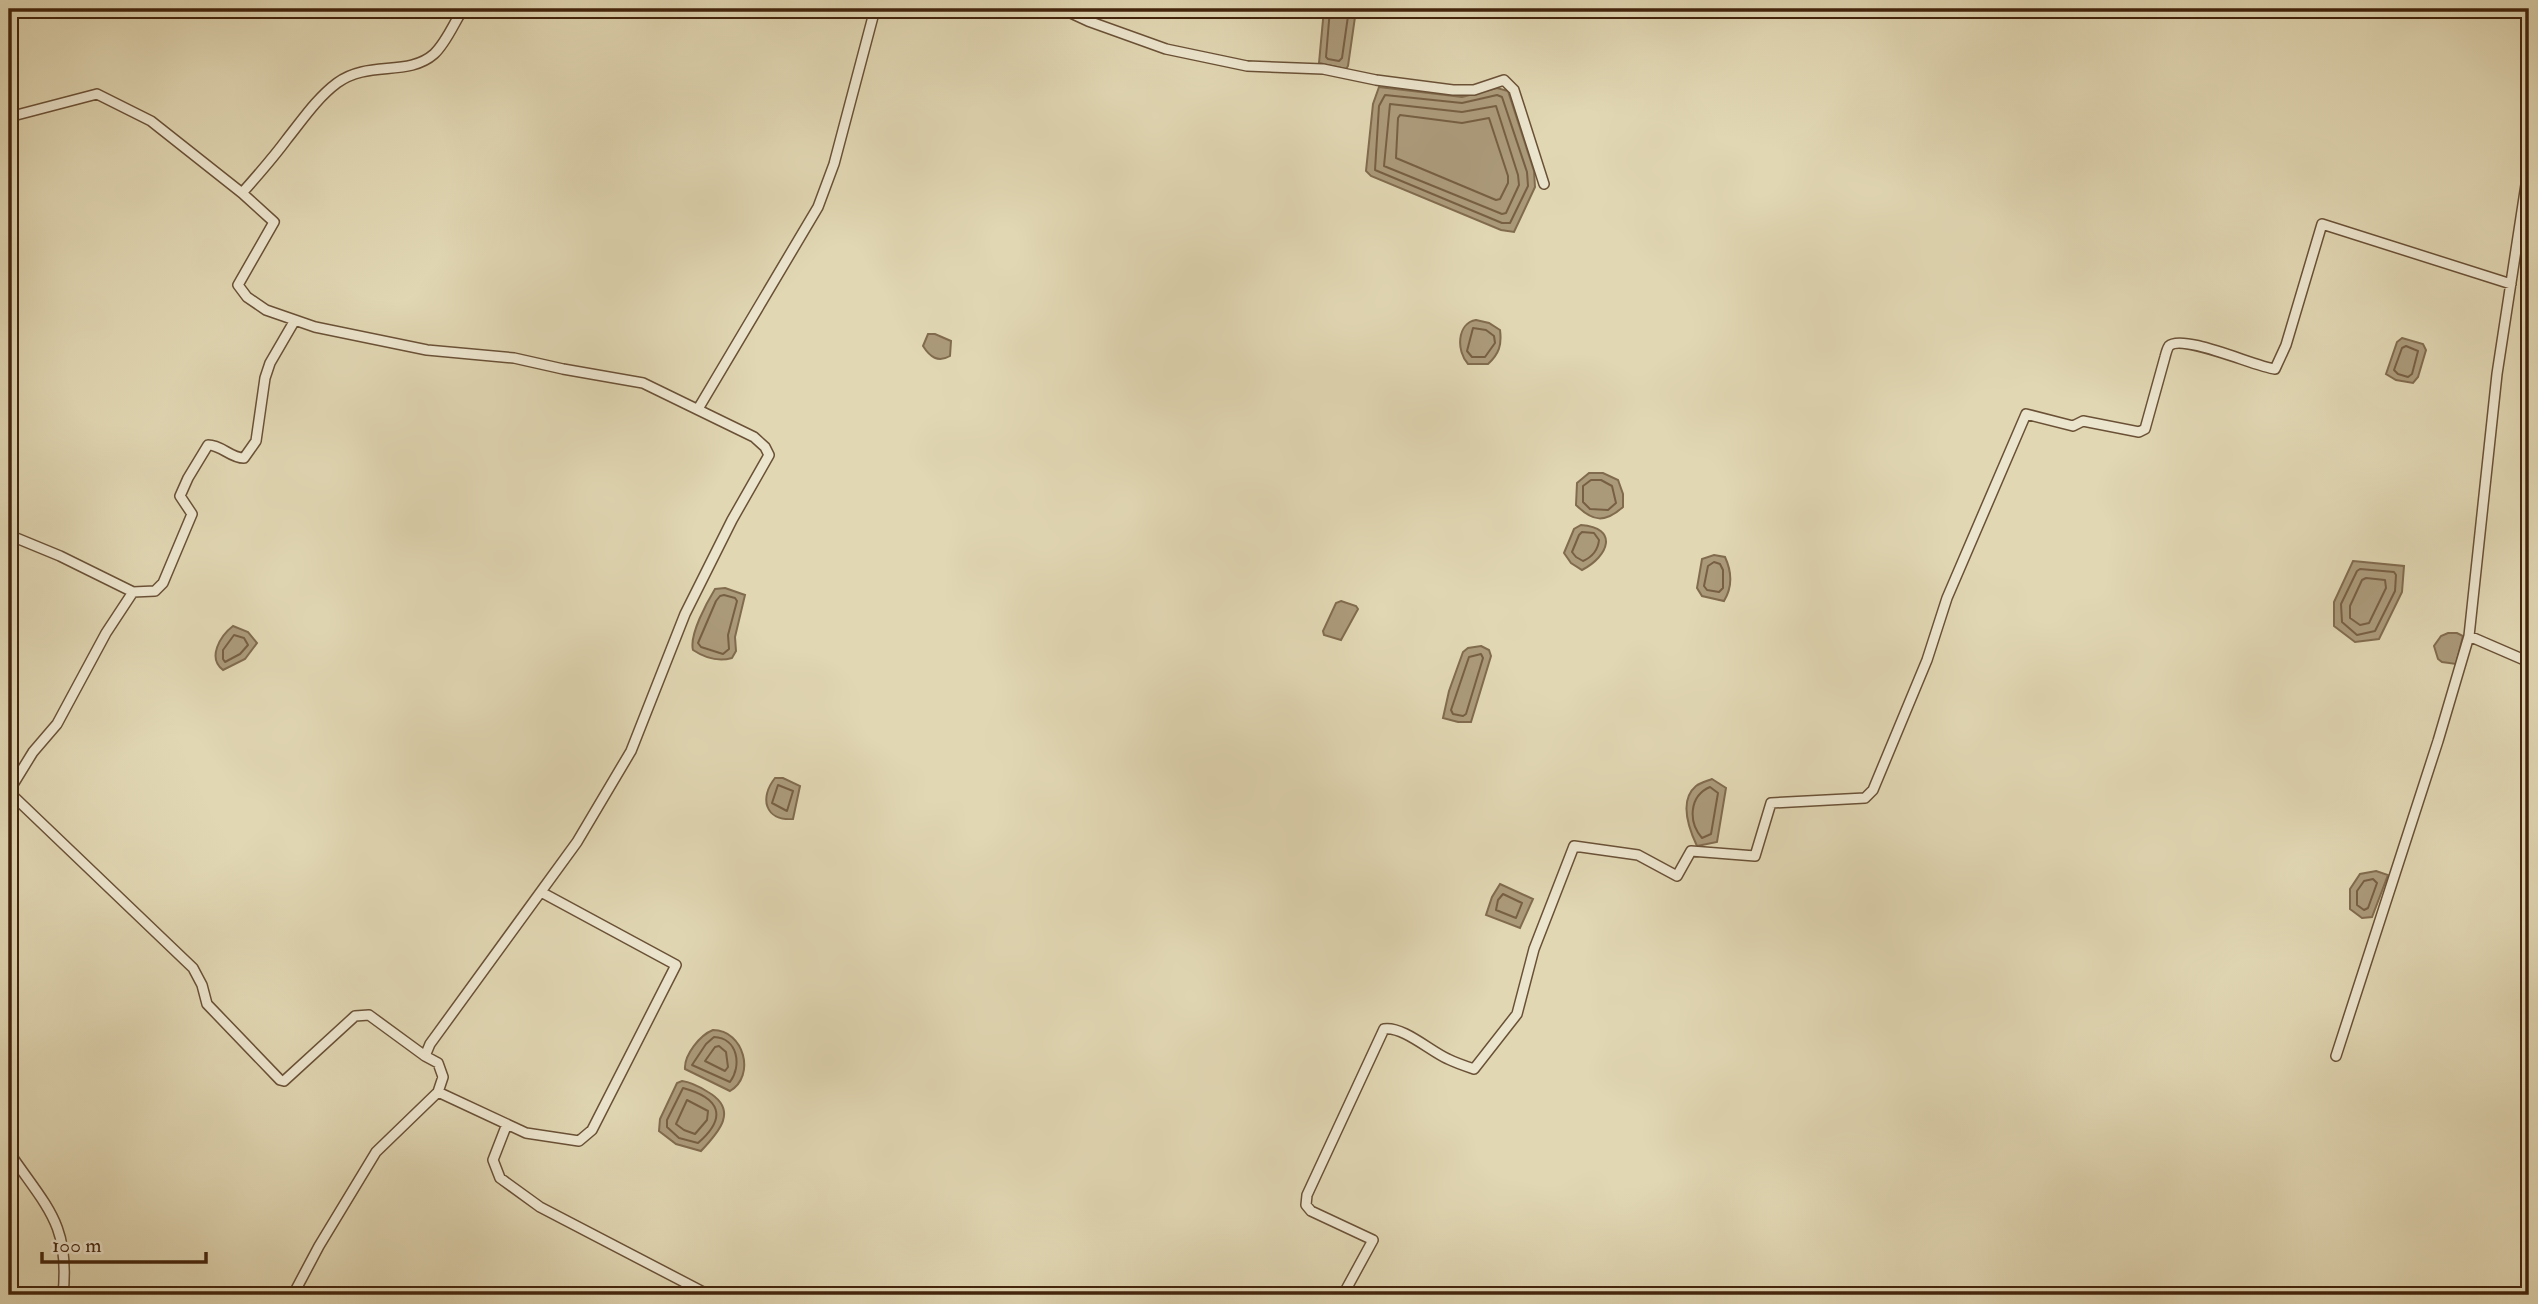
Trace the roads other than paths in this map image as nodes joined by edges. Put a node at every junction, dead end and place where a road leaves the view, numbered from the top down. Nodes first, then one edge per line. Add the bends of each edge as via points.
1 (463, 9) edge
2 (875, 9) edge
3 (1062, 9) edge
4 (9, 117) edge
5 (2529, 165) edge
6 (1545, 184) dead end
7 (242, 193) junction
8 (2511, 284) junction
9 (295, 320) junction
10 (698, 409) junction
11 (9, 535) edge
12 (133, 592) junction
13 (2469, 636) junction
14 (2529, 662) edge
15 (9, 792) edge
16 (541, 892) junction
17 (425, 1056) junction
18 (2336, 1056) dead end
19 (438, 1092) junction
20 (507, 1124) junction
21 (9, 1155) edge
22 (62, 1295) edge
23 (293, 1295) edge
24 (709, 1295) edge
25 (1343, 1295) edge

1 - 7 street via 436,53 425,60 415,66 348,76 320,96
2 - 10 street via 818,207
3 - 6 street via 1166,49 1247,66 1323,69 1453,90 1474,90 1504,80 1514,90
4 - 7 street via 97,94 151,121
5 - 8 street
7 - 9 street via 274,222 238,285 266,310
8 - 13 street
8 - 25 street via 2322,225 2275,369 2212,350 2172,344 2144,429 2139,432 2083,421 2073,426 2026,414 1947,598 1927,660 1873,790 1865,798 1771,803 1755,856 1691,851 1677,876 1638,855 1574,846 1534,949 1517,1014 1474,1069 1391,1028 1384,1029 1307,1195 1311,1211 1373,1240
9 - 10 street via 427,350 514,358 643,383
9 - 12 street via 270,363 256,441 244,458 208,445 180,496 192,514 163,583 155,591
10 - 16 street via 754,437 769,455 685,614 631,751
11 - 12 street
12 - 15 street via 57,723
13 - 14 street
13 - 18 street
15 - 17 street via 193,968 207,1004 280,1080 355,1016 369,1015
16 - 17 street
16 - 20 street via 676,965 592,1130 579,1141 526,1133
17 - 19 street via 438,1063 443,1077
19 - 20 street
19 - 23 street via 376,1152
20 - 24 street via 493,1160 500,1178 540,1206
21 - 22 street via 54,1217 65,1254

